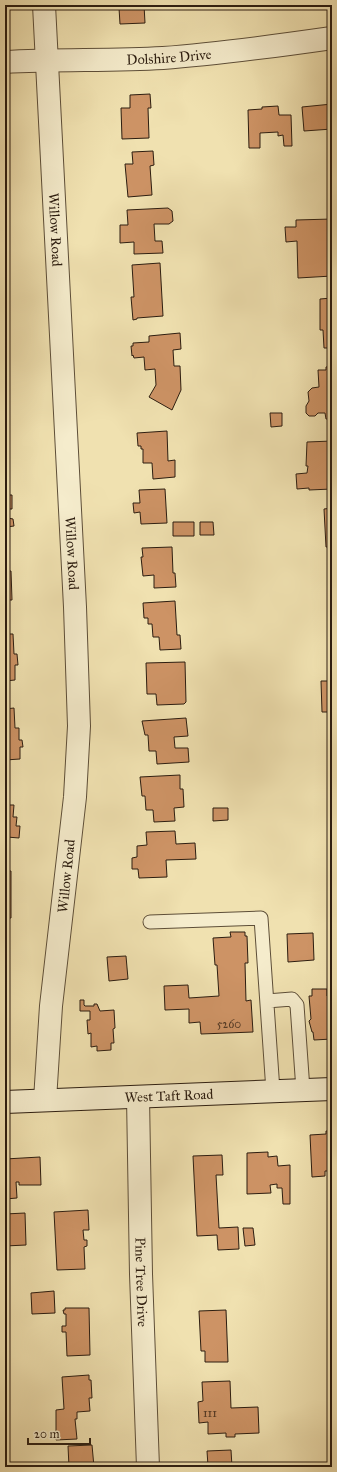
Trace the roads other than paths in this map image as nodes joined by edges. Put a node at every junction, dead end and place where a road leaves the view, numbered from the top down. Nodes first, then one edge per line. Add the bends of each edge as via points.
1 (44, 5) edge
2 (332, 38) edge
3 (46, 60) junction
4 (5, 62) edge
5 (150, 922) dead end
6 (267, 1001) junction
7 (332, 1088) edge
8 (304, 1090) junction
9 (273, 1091) junction
10 (138, 1097) junction
11 (45, 1100) junction
12 (5, 1102) edge
13 (148, 1467) edge

1 - 3 street, Willow Road
2 - 3 street, Dolshire Drive via 163,58
3 - 4 street, Dolshire Drive
3 - 11 street, Willow Road via 79,726 75,797 51,1006
5 - 6 lane via 261,918
6 - 8 lane via 292,999 297,1005
6 - 9 lane
7 - 8 street, West Taft Road
8 - 9 street, West Taft Road
9 - 10 street, West Taft Road
10 - 11 street, West Taft Road
10 - 13 street, Pine Tree Drive
11 - 12 street, West Taft Road

